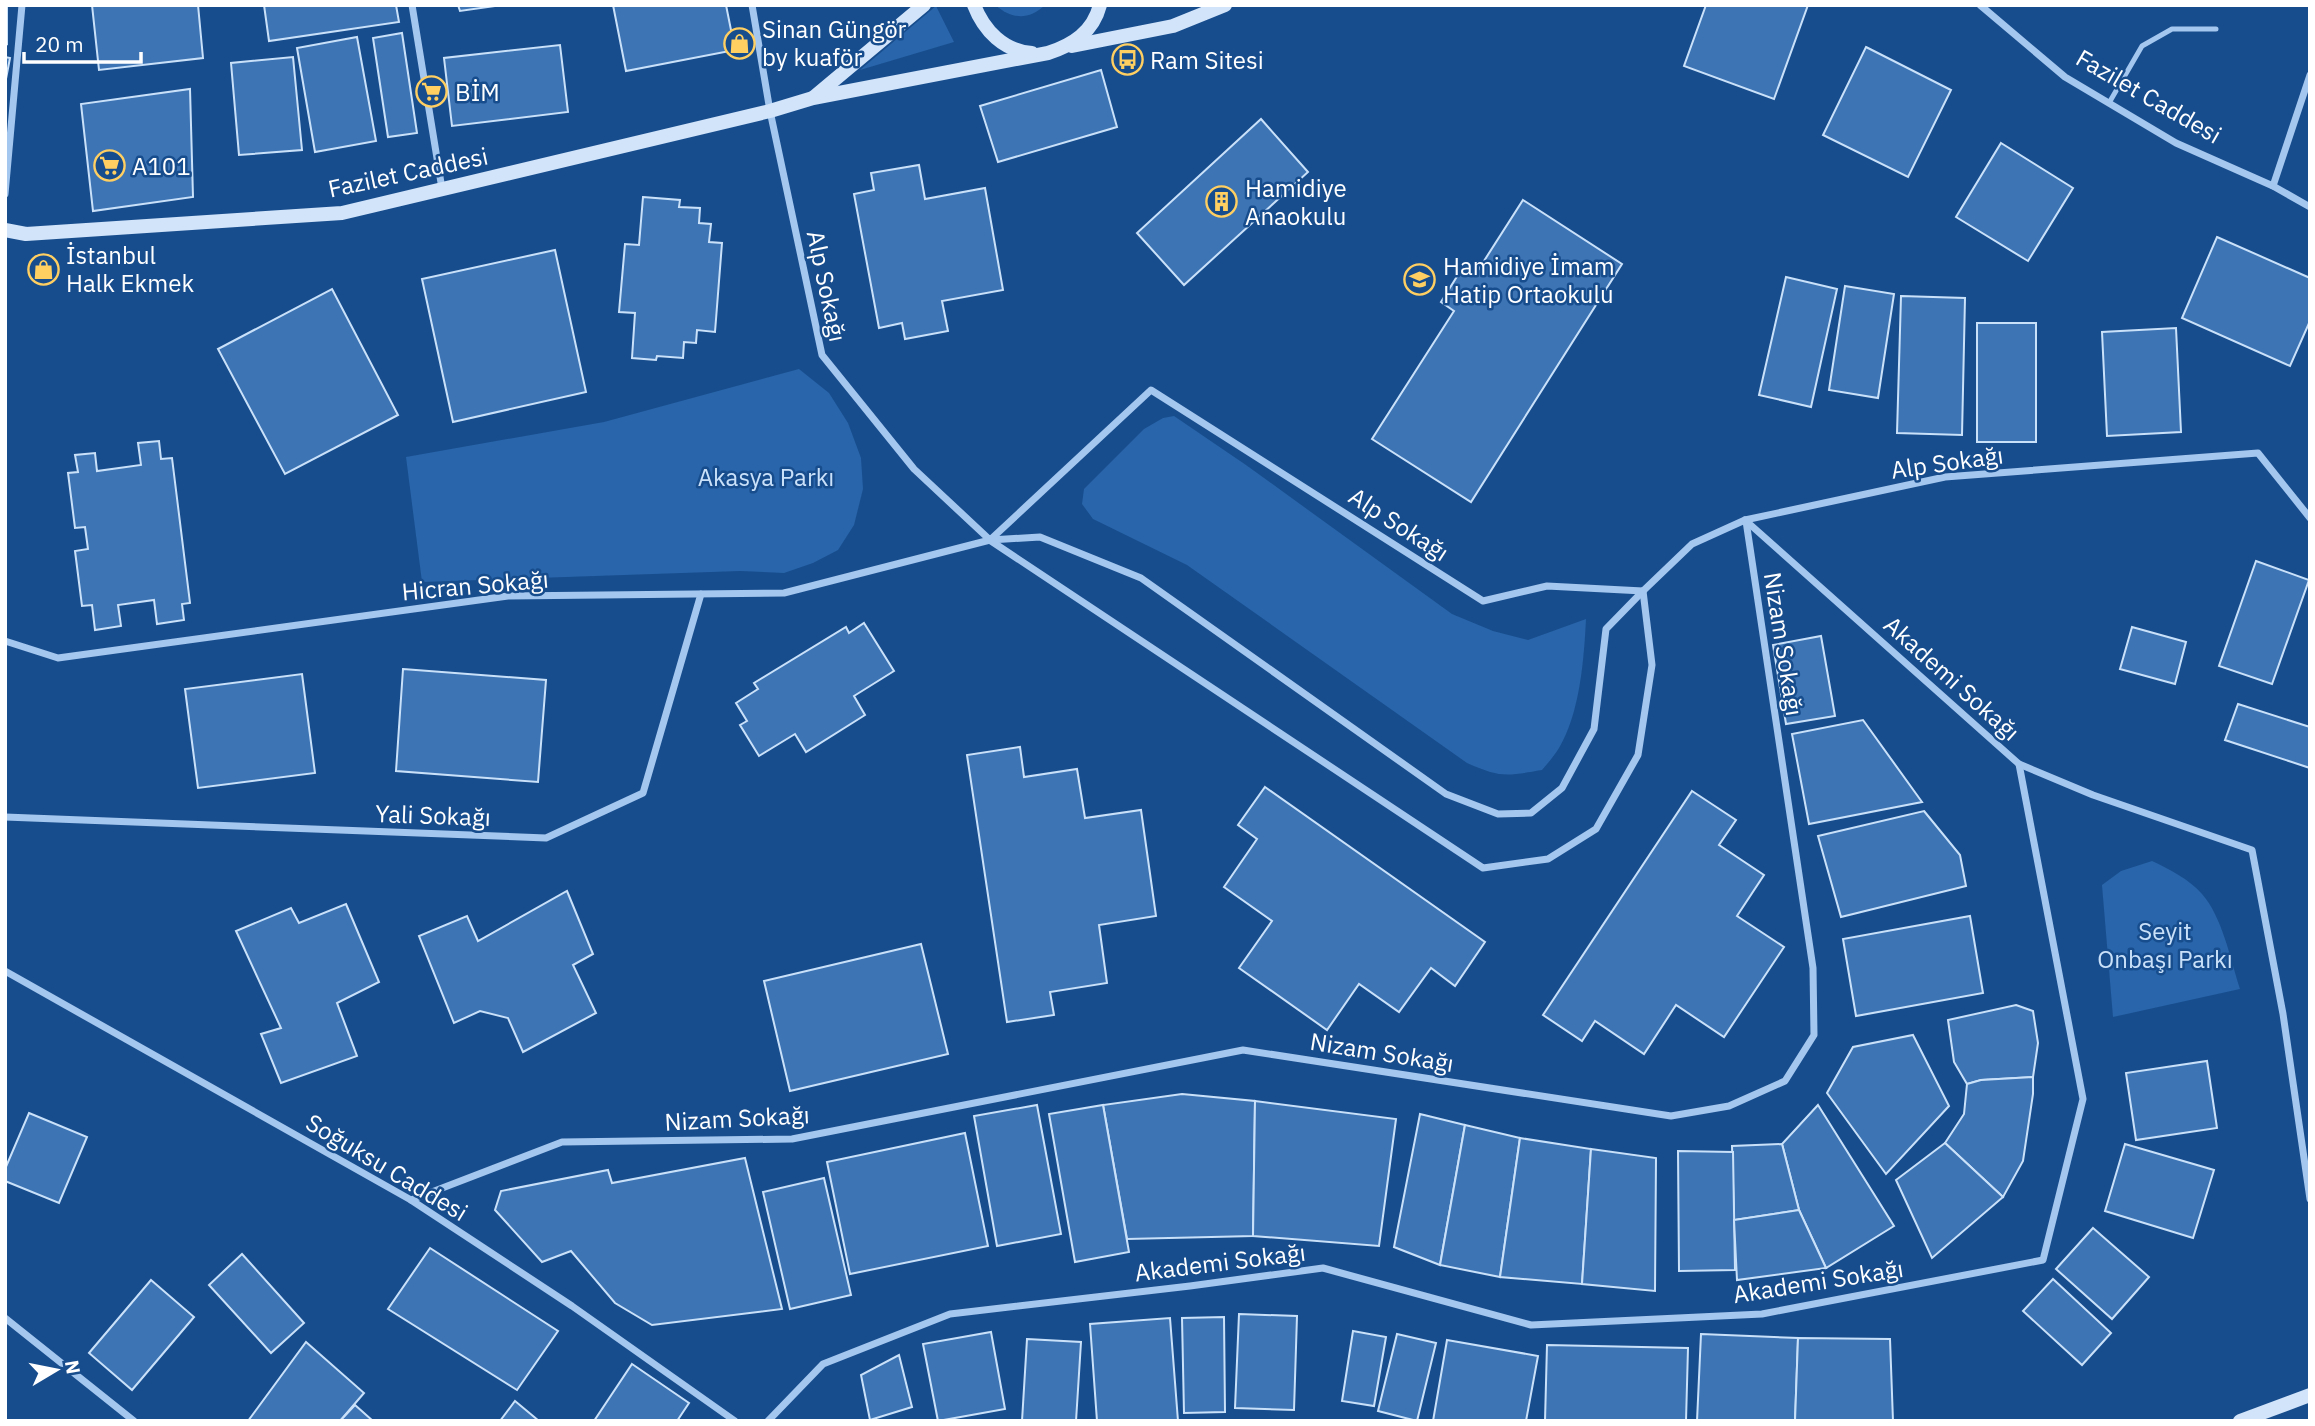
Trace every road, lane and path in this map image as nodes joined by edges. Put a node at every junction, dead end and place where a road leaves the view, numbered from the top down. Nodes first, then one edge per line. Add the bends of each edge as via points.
1 (22, 5) edge
2 (412, 5) edge
3 (752, 5) edge
4 (924, 5) edge
5 (974, 5) edge
6 (1100, 5) edge
7 (1225, 5) edge
8 (1980, 5) edge
9 (2216, 29) dead end
10 (1068, 47) junction
11 (1048, 53) junction
12 (2310, 75) edge
13 (813, 98) junction
14 (2109, 103) junction
15 (770, 111) junction
16 (2273, 186) junction
17 (442, 189) junction
18 (5, 194) edge
19 (2310, 207) edge
20 (5, 230) edge
21 (2310, 518) edge
22 (1745, 520) junction
23 (990, 540) junction
24 (1643, 591) junction
25 (701, 594) junction
26 (5, 641) edge
27 (2019, 764) junction
28 (5, 817) edge
29 (5, 971) edge
30 (2310, 1199) edge
31 (411, 1200) junction
32 (5, 1318) edge
33 (2310, 1395) edge
34 (134, 1421) edge
35 (735, 1421) edge
36 (768, 1421) edge
37 (2240, 1421) edge

1 - 18 street
2 - 17 street
3 - 15 street, Alp Sokağı
4 - 13 street
5 - 11 street via 992,36 1008,47
6 - 10 street via 1085,34
7 - 10 street, Fazilet Caddesi via 1173,26
8 - 14 street, Fazilet Caddesi via 2065,77
9 - 14 lane via 2172,29 2142,46
10 - 11 street, Fazilet Caddesi
11 - 13 street, Fazilet Caddesi
12 - 16 street
13 - 15 street, Fazilet Caddesi
14 - 16 street, Fazilet Caddesi via 2176,143
15 - 17 street, Fazilet Caddesi
15 - 23 street, Alp Sokağı via 822,355 914,469
16 - 19 street, Fazilet Caddesi
17 - 20 street, Fazilet Caddesi via 342,213 26,234
21 - 22 street, Alp Sokağı via 2258,453 1945,477
22 - 24 street, Alp Sokağı via 1692,544
22 - 27 street, Akademi Sokağı
22 - 31 street, Nizam Sokağı via 1813,968 1814,1035 1785,1081 1729,1106 1671,1116 1242,1051 792,1139 562,1142
23 - 24 street, Alp Sokağı via 1151,390 1483,601 1547,586
23 - 24 street, Hicran Sokağı via 1040,537 1141,578 1446,794 1498,814 1531,813 1562,788 1594,729 1606,629
23 - 24 street via 1483,868 1548,859 1596,830 1638,755 1652,665
23 - 25 street, Hicran Sokağı via 784,593
25 - 26 street, Hicran Sokağı via 508,596 58,657
25 - 28 street, Yali Sokağı via 643,793 546,838
27 - 30 street via 2252,850 2283,1014
27 - 36 street, Akademi Sokağı via 2083,1099 2043,1260 1762,1314 1531,1325 1322,1268 950,1314 823,1364
29 - 31 street, Soğuksu Caddesi
31 - 35 street, Soğuksu Caddesi
32 - 34 street
33 - 37 street

